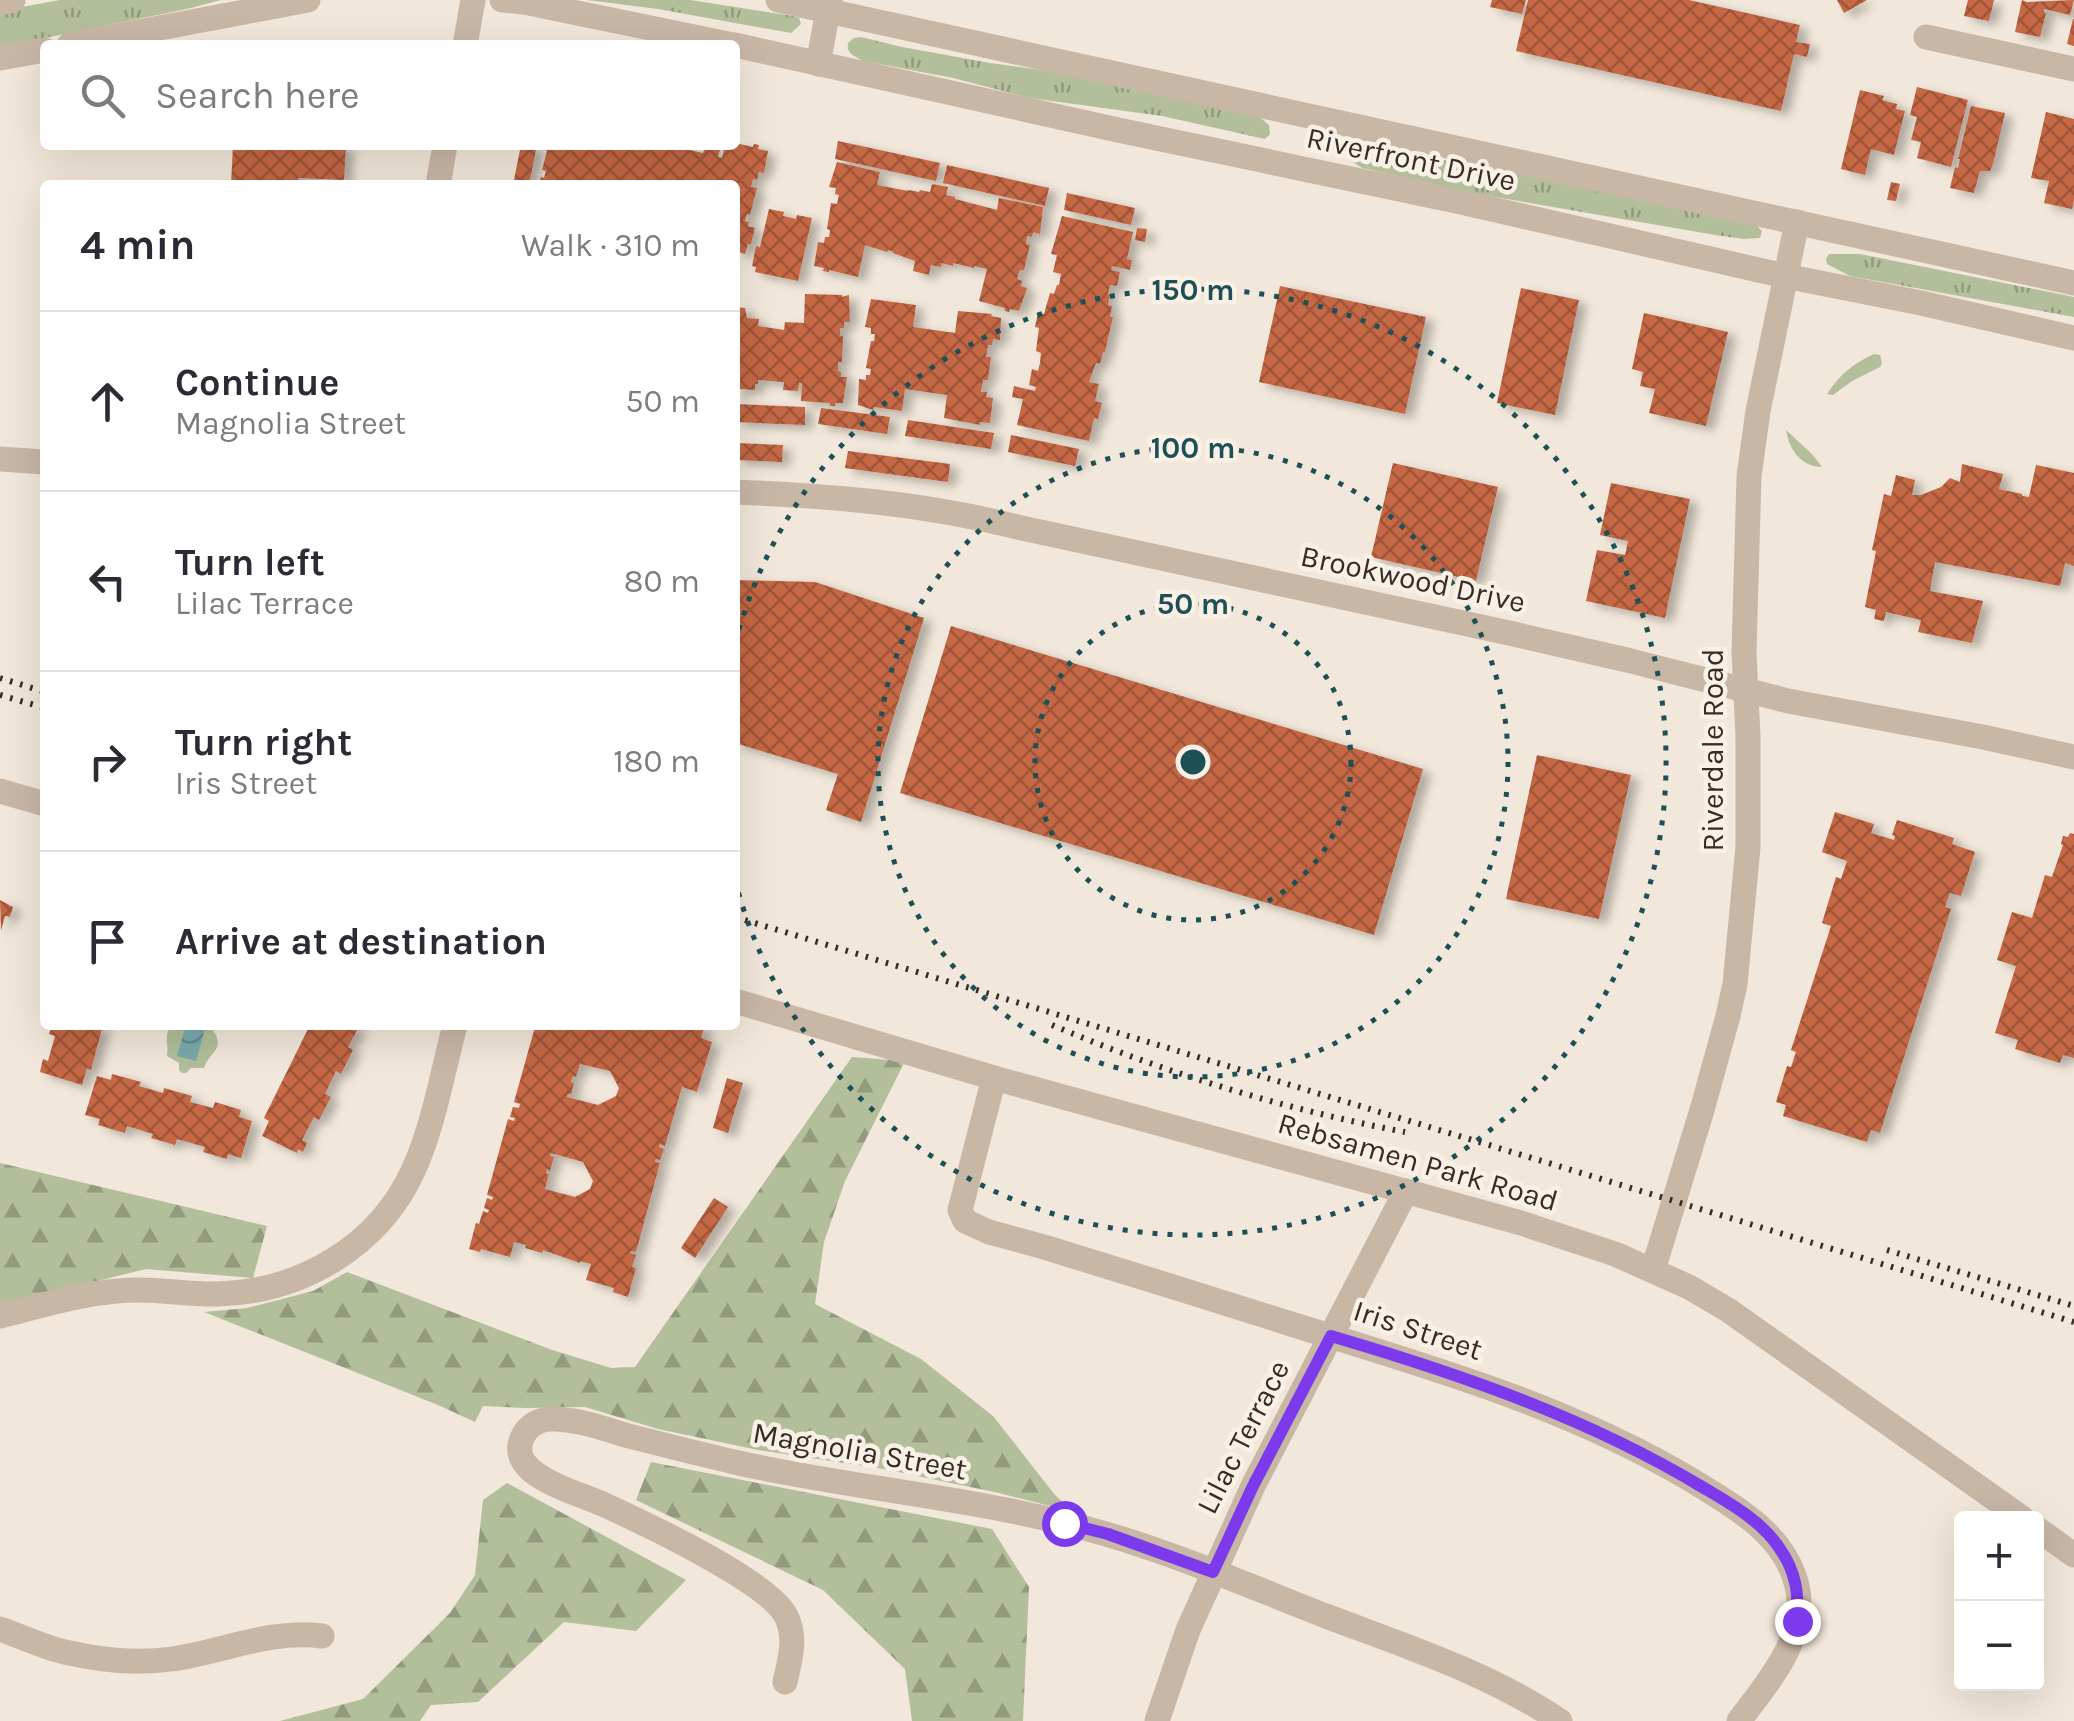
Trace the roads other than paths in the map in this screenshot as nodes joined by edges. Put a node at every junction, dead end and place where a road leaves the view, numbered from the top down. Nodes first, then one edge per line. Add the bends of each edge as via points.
1 (13, 0) edge
2 (308, 0) edge
3 (473, 0) edge
4 (502, 0) edge
5 (778, 0) edge
6 (0, 3) edge
7 (829, 5) edge
8 (1926, 37) dead end
9 (96, 40) edge
10 (466, 40) edge
11 (709, 40) edge
12 (740, 46) edge
13 (40, 51) edge
14 (0, 58) edge
15 (818, 64) junction
16 (2074, 70) edge
17 (445, 150) edge
18 (439, 180) edge
19 (1797, 222) junction
20 (1785, 276) junction
21 (2074, 283) edge
22 (2074, 338) edge
23 (0, 459) edge
24 (40, 462) edge
25 (740, 492) edge
26 (1746, 690) junction
27 (2074, 757) edge
28 (0, 792) edge
29 (40, 803) edge
30 (740, 1002) edge
31 (454, 1030) edge
32 (994, 1078) junction
33 (1406, 1191) junction
34 (1653, 1270) junction
35 (0, 1316) edge
36 (1331, 1336) junction
37 (2012, 1511) edge
38 (2044, 1534) edge
39 (2074, 1555) edge
40 (1213, 1572) junction
41 (0, 1629) edge
42 (322, 1636) dead end
43 (785, 1682) dead end
44 (1157, 1721) edge
45 (1560, 1721) edge
46 (1739, 1721) edge

1 - 6 street
2 - 9 street
3 - 10 street
4 - 11 street, Riverfront Drive
5 - 7 street, Riverfront Drive
7 - 15 street
7 - 19 street, Riverfront Drive
8 - 16 street
12 - 15 street, Riverfront Drive
13 - 14 street
15 - 20 street, Riverfront Drive
17 - 18 street
19 - 20 street, Riverdale Road
19 - 21 street, Riverfront Drive
20 - 22 street, Riverfront Drive
20 - 26 street, Riverdale Road via 1748,476
23 - 24 street
25 - 26 street, Brookwood Drive via 966,514
26 - 27 street, Brookwood Drive
26 - 34 street, Riverdale Road via 1748,846 1735,984
28 - 29 street
30 - 32 street, Rebsamen Park Road
31 - 35 street via 413,1171 365,1238 333,1261 265,1289 89,1294
32 - 33 street, Rebsamen Park Road
32 - 36 street, Iris Street via 960,1210 966,1222
33 - 34 street, Rebsamen Park Road
33 - 36 street, Lilac Terrace
34 - 37 street, Rebsamen Park Road via 1728,1310
36 - 40 street, Lilac Terrace
36 - 46 street, Iris Street via 1570,1418 1670,1467 1763,1529 1790,1566 1798,1588 1797,1621 1786,1654
38 - 39 street
40 - 43 street, Magnolia Street via 1042,1518 746,1464 574,1421 542,1420 527,1429 520,1452 531,1470 704,1555 777,1604 791,1628
40 - 44 street, Lilac Terrace
40 - 45 street, Magnolia Street via 1504,1687
41 - 42 street via 64,1652 133,1662 268,1638

